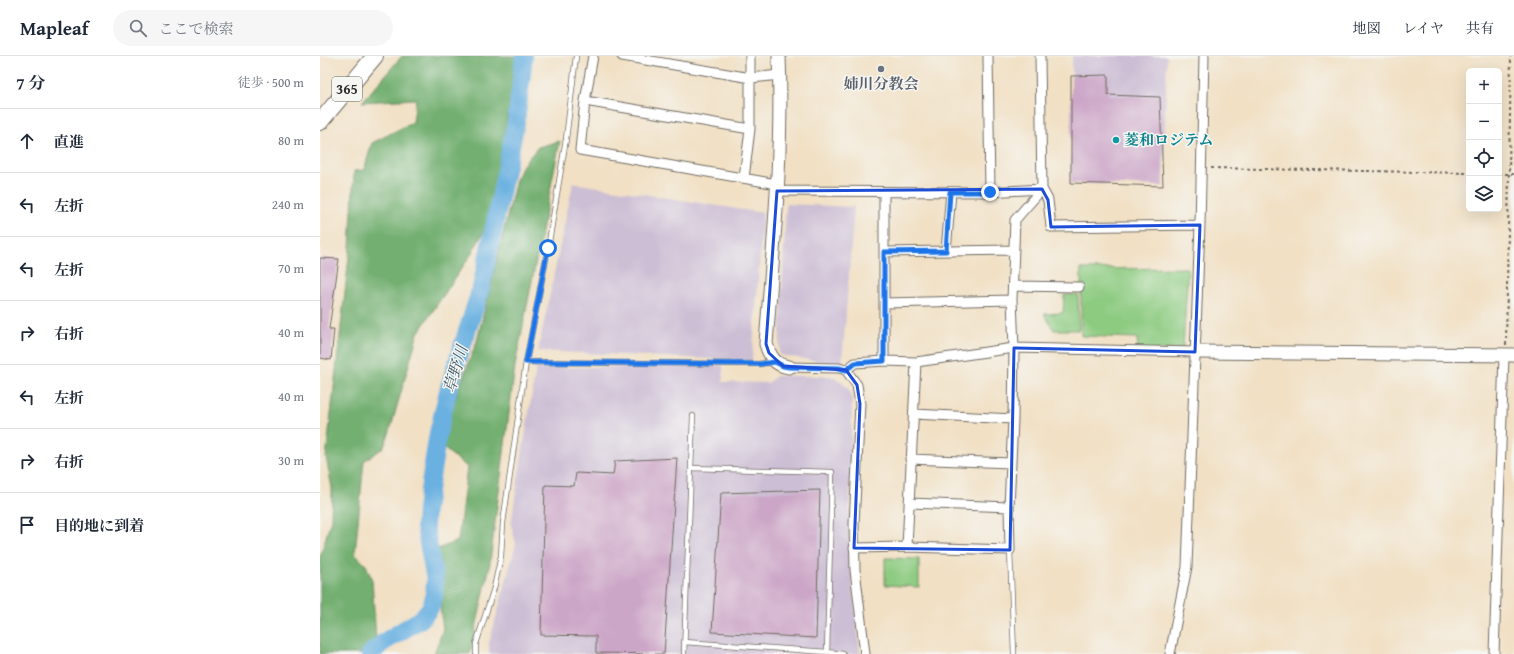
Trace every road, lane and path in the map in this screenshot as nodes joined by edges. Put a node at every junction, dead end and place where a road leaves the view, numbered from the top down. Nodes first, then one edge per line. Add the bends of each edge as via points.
1 (375, 56) edge
2 (576, 56) edge
3 (593, 56) edge
4 (622, 56) edge
5 (750, 56) edge
6 (779, 56) edge
7 (988, 56) edge
8 (1040, 56) edge
9 (1204, 56) edge
10 (1511, 56) edge
11 (780, 75) junction
12 (751, 78) junction
13 (585, 101) junction
14 (320, 122) edge
15 (750, 129) junction
16 (1202, 168) junction
17 (1466, 173) edge
18 (1502, 174) edge
19 (1509, 174) junction
20 (1514, 174) edge
21 (744, 178) junction
22 (777, 188) junction
23 (1042, 189) junction
24 (884, 192) junction
25 (950, 192) junction
26 (990, 192) junction
27 (1200, 226) junction
28 (1014, 250) junction
29 (946, 251) junction
30 (884, 252) junction
31 (1013, 286) junction
32 (1079, 287) dead end
33 (1012, 300) junction
34 (884, 303) junction
35 (1014, 348) junction
36 (1195, 352) junction
37 (1509, 356) edge
38 (884, 361) junction
39 (526, 362) junction
40 (775, 362) junction
41 (916, 362) junction
42 (789, 367) joint
43 (846, 370) junction
44 (914, 414) junction
45 (693, 416) dead end
46 (1013, 419) junction
47 (910, 459) junction
48 (1010, 463) junction
49 (691, 468) junction
50 (910, 502) junction
51 (1009, 507) junction
52 (907, 547) junction
53 (854, 548) junction
54 (1010, 550) junction
55 (684, 642) junction
56 (827, 652) junction
57 (476, 654) edge
58 (684, 654) edge
59 (843, 654) edge
60 (865, 654) edge
61 (1014, 654) edge
62 (1170, 654) edge
63 (1494, 654) edge

1 - 14 highway, 365
2 - 39 lane via 552,225
3 - 13 street
4 - 12 street
5 - 12 street
6 - 11 street
7 - 26 street
8 - 23 street
9 - 16 street
10 - 19 path
11 - 12 street
11 - 22 street
12 - 15 street
13 - 15 street
13 - 21 street via 580,150
15 - 21 street
16 - 17 path
16 - 27 street
18 - 19 path
19 - 20 path
19 - 37 path via 1506,348
21 - 22 street
22 - 24 street
22 - 40 street via 766,344
23 - 26 street
23 - 27 street via 1048,200 1051,228
23 - 28 street via 1015,220
24 - 25 street
24 - 30 street
25 - 26 street
25 - 29 street
27 - 36 street
28 - 29 street
28 - 31 street
29 - 30 street
30 - 34 street
31 - 32 street
31 - 33 street
33 - 34 street
33 - 35 street
34 - 38 street
35 - 36 street
35 - 41 street
35 - 46 street
36 - 37 street
36 - 62 street via 1188,567
37 - 63 street
38 - 41 street
38 - 43 street via 855,363
39 - 40 lane
39 - 57 lane via 503,523 501,556 494,588 476,644
40 - 42 street
41 - 44 street
42 - 43 street
43 - 53 street via 857,385 860,404
44 - 46 street
44 - 47 street
45 - 49 lane
46 - 48 street
47 - 48 street
47 - 50 street
48 - 51 street
49 - 55 lane
49 - 56 lane via 832,472
50 - 51 street
50 - 52 street
51 - 54 street
52 - 53 street
52 - 54 street
53 - 60 street
54 - 61 lane
55 - 56 lane
55 - 58 lane
56 - 59 lane

